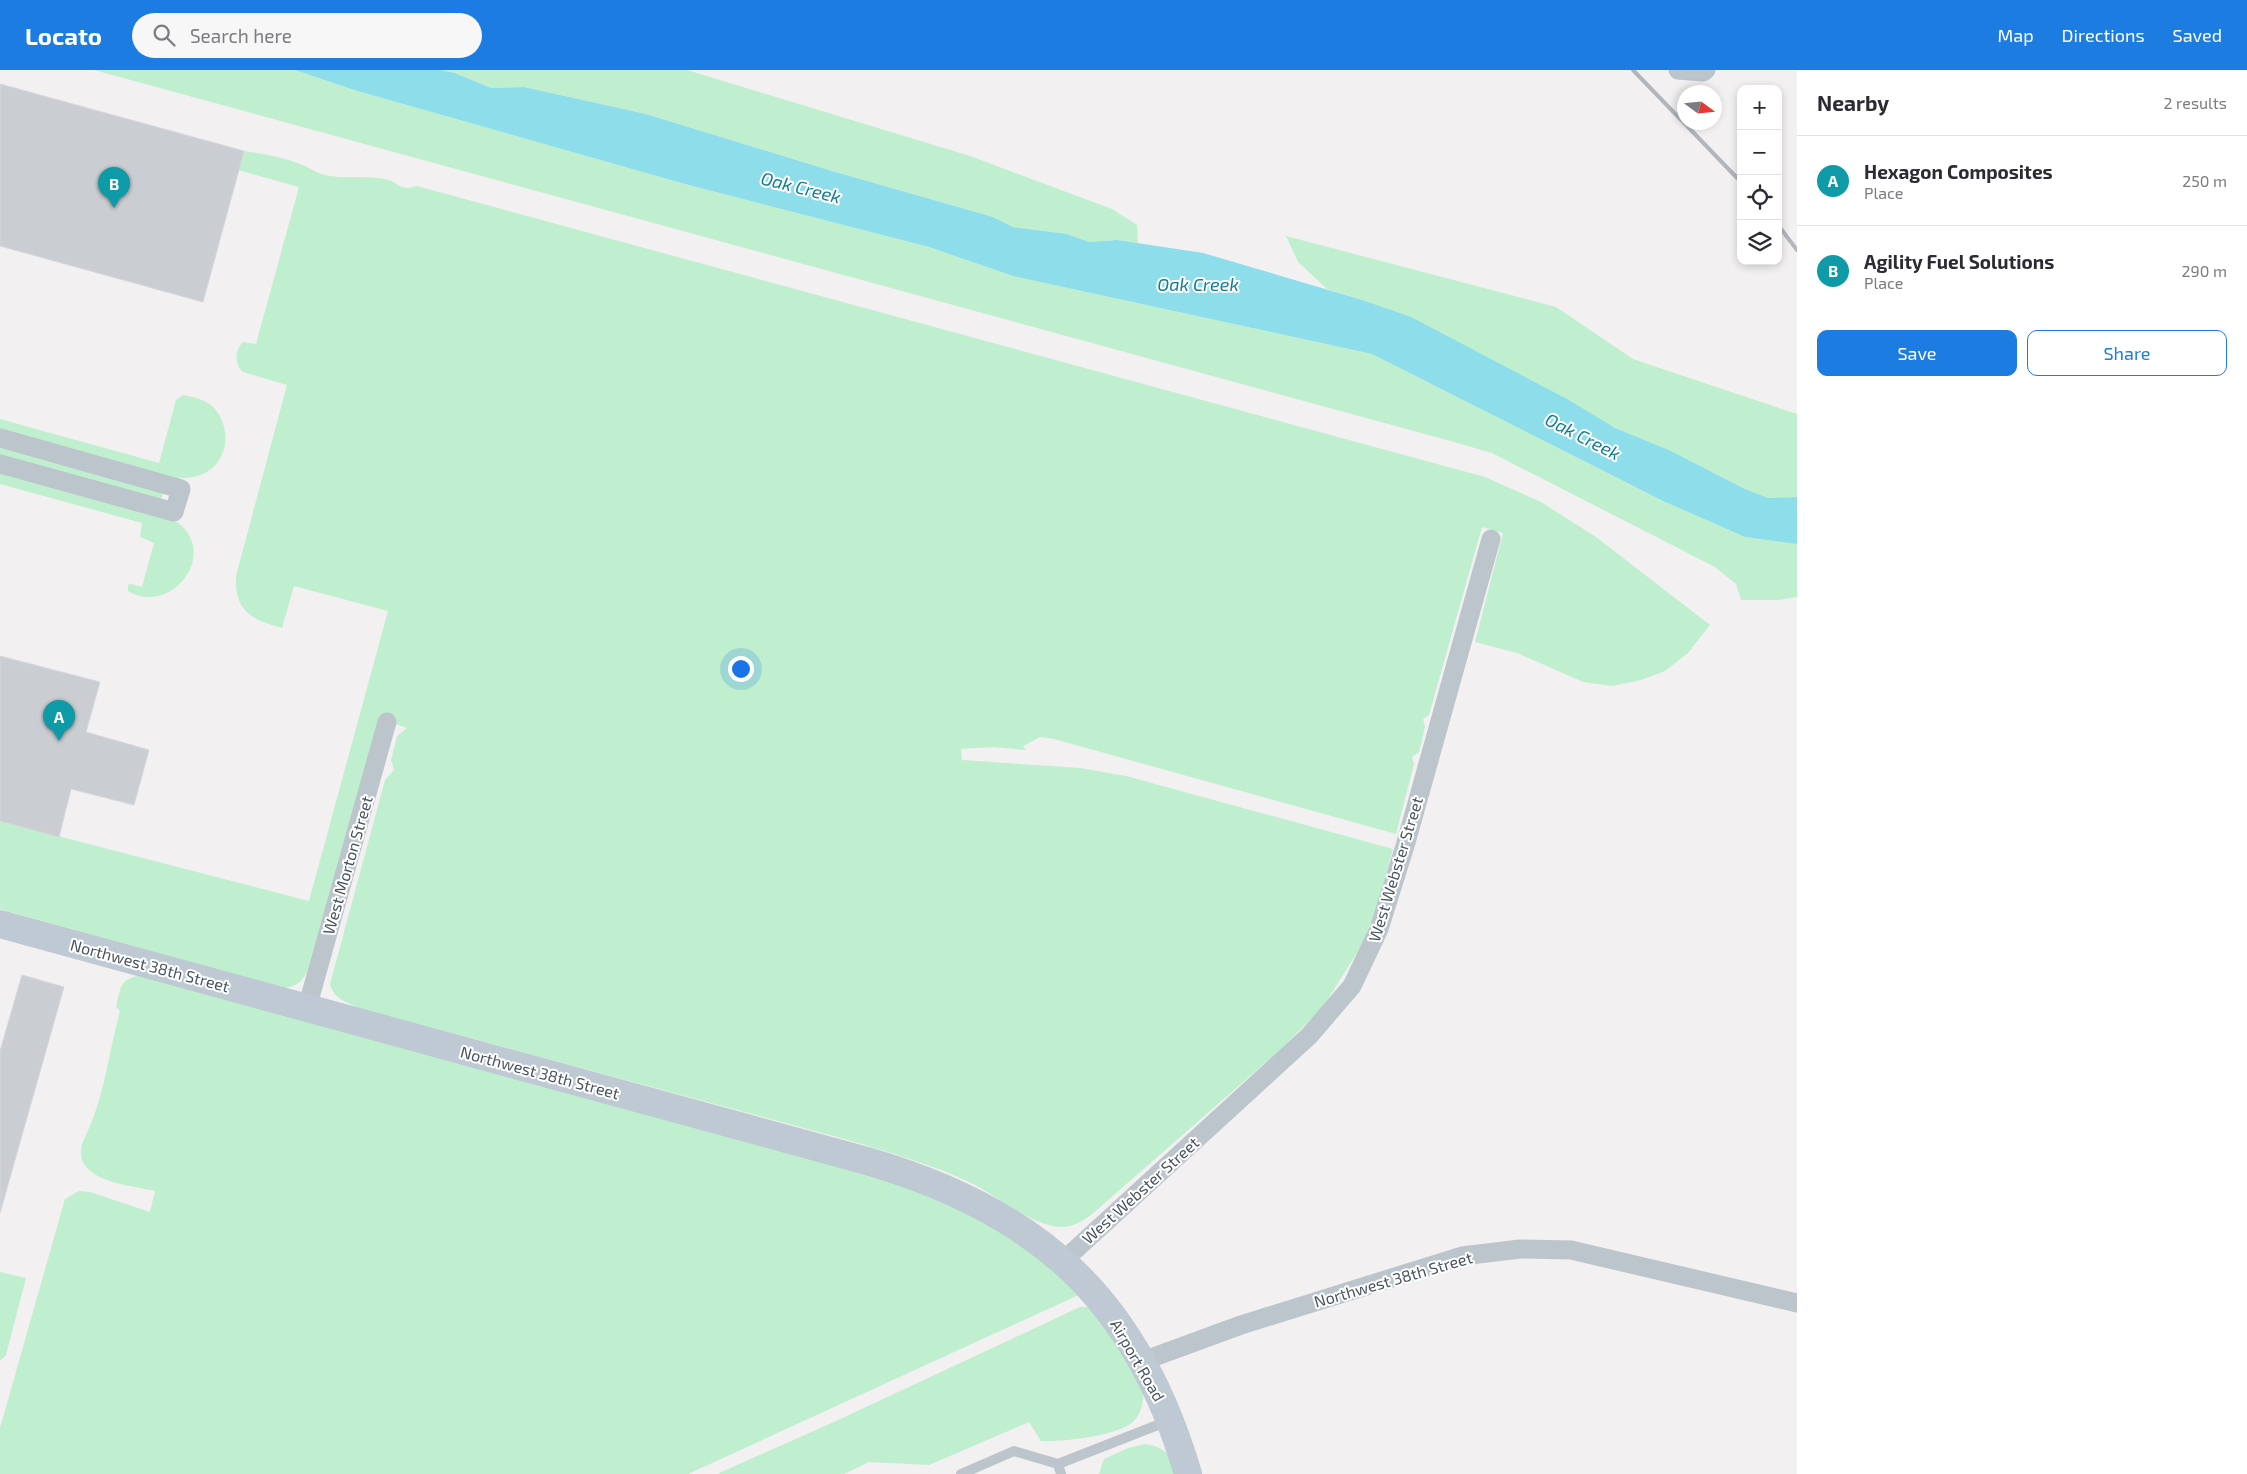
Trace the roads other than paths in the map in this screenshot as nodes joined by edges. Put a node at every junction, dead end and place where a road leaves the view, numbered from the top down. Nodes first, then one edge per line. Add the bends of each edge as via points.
1 (1678, 70) edge
2 (1706, 70) edge
3 (0, 438) edge
4 (0, 464) edge
5 (1490, 539) dead end
6 (387, 722) dead end
7 (0, 924) edge
8 (307, 1008) junction
9 (1063, 1260) junction
10 (1797, 1303) edge
11 (1143, 1361) junction
12 (1171, 1420) junction
13 (1058, 1464) junction
14 (961, 1474) edge
15 (1061, 1474) edge
16 (1188, 1474) edge

1 - 2 street
3 - 4 street via 181,489 174,512
5 - 9 street, West Webster Street via 1382,920 1352,986 1309,1036
6 - 8 street, West Morton Street
7 - 8 main road, Northwest 38th Street
8 - 9 main road, Northwest 38th Street via 908,1173 982,1205
9 - 11 main road, Airport Road via 1116,1318
10 - 11 street, Northwest 38th Street via 1571,1250 1520,1249 1462,1256 1241,1325
11 - 12 main road, Airport Road
12 - 13 lane
12 - 16 main road, Airport Road
13 - 14 lane via 1014,1451
13 - 15 lane

